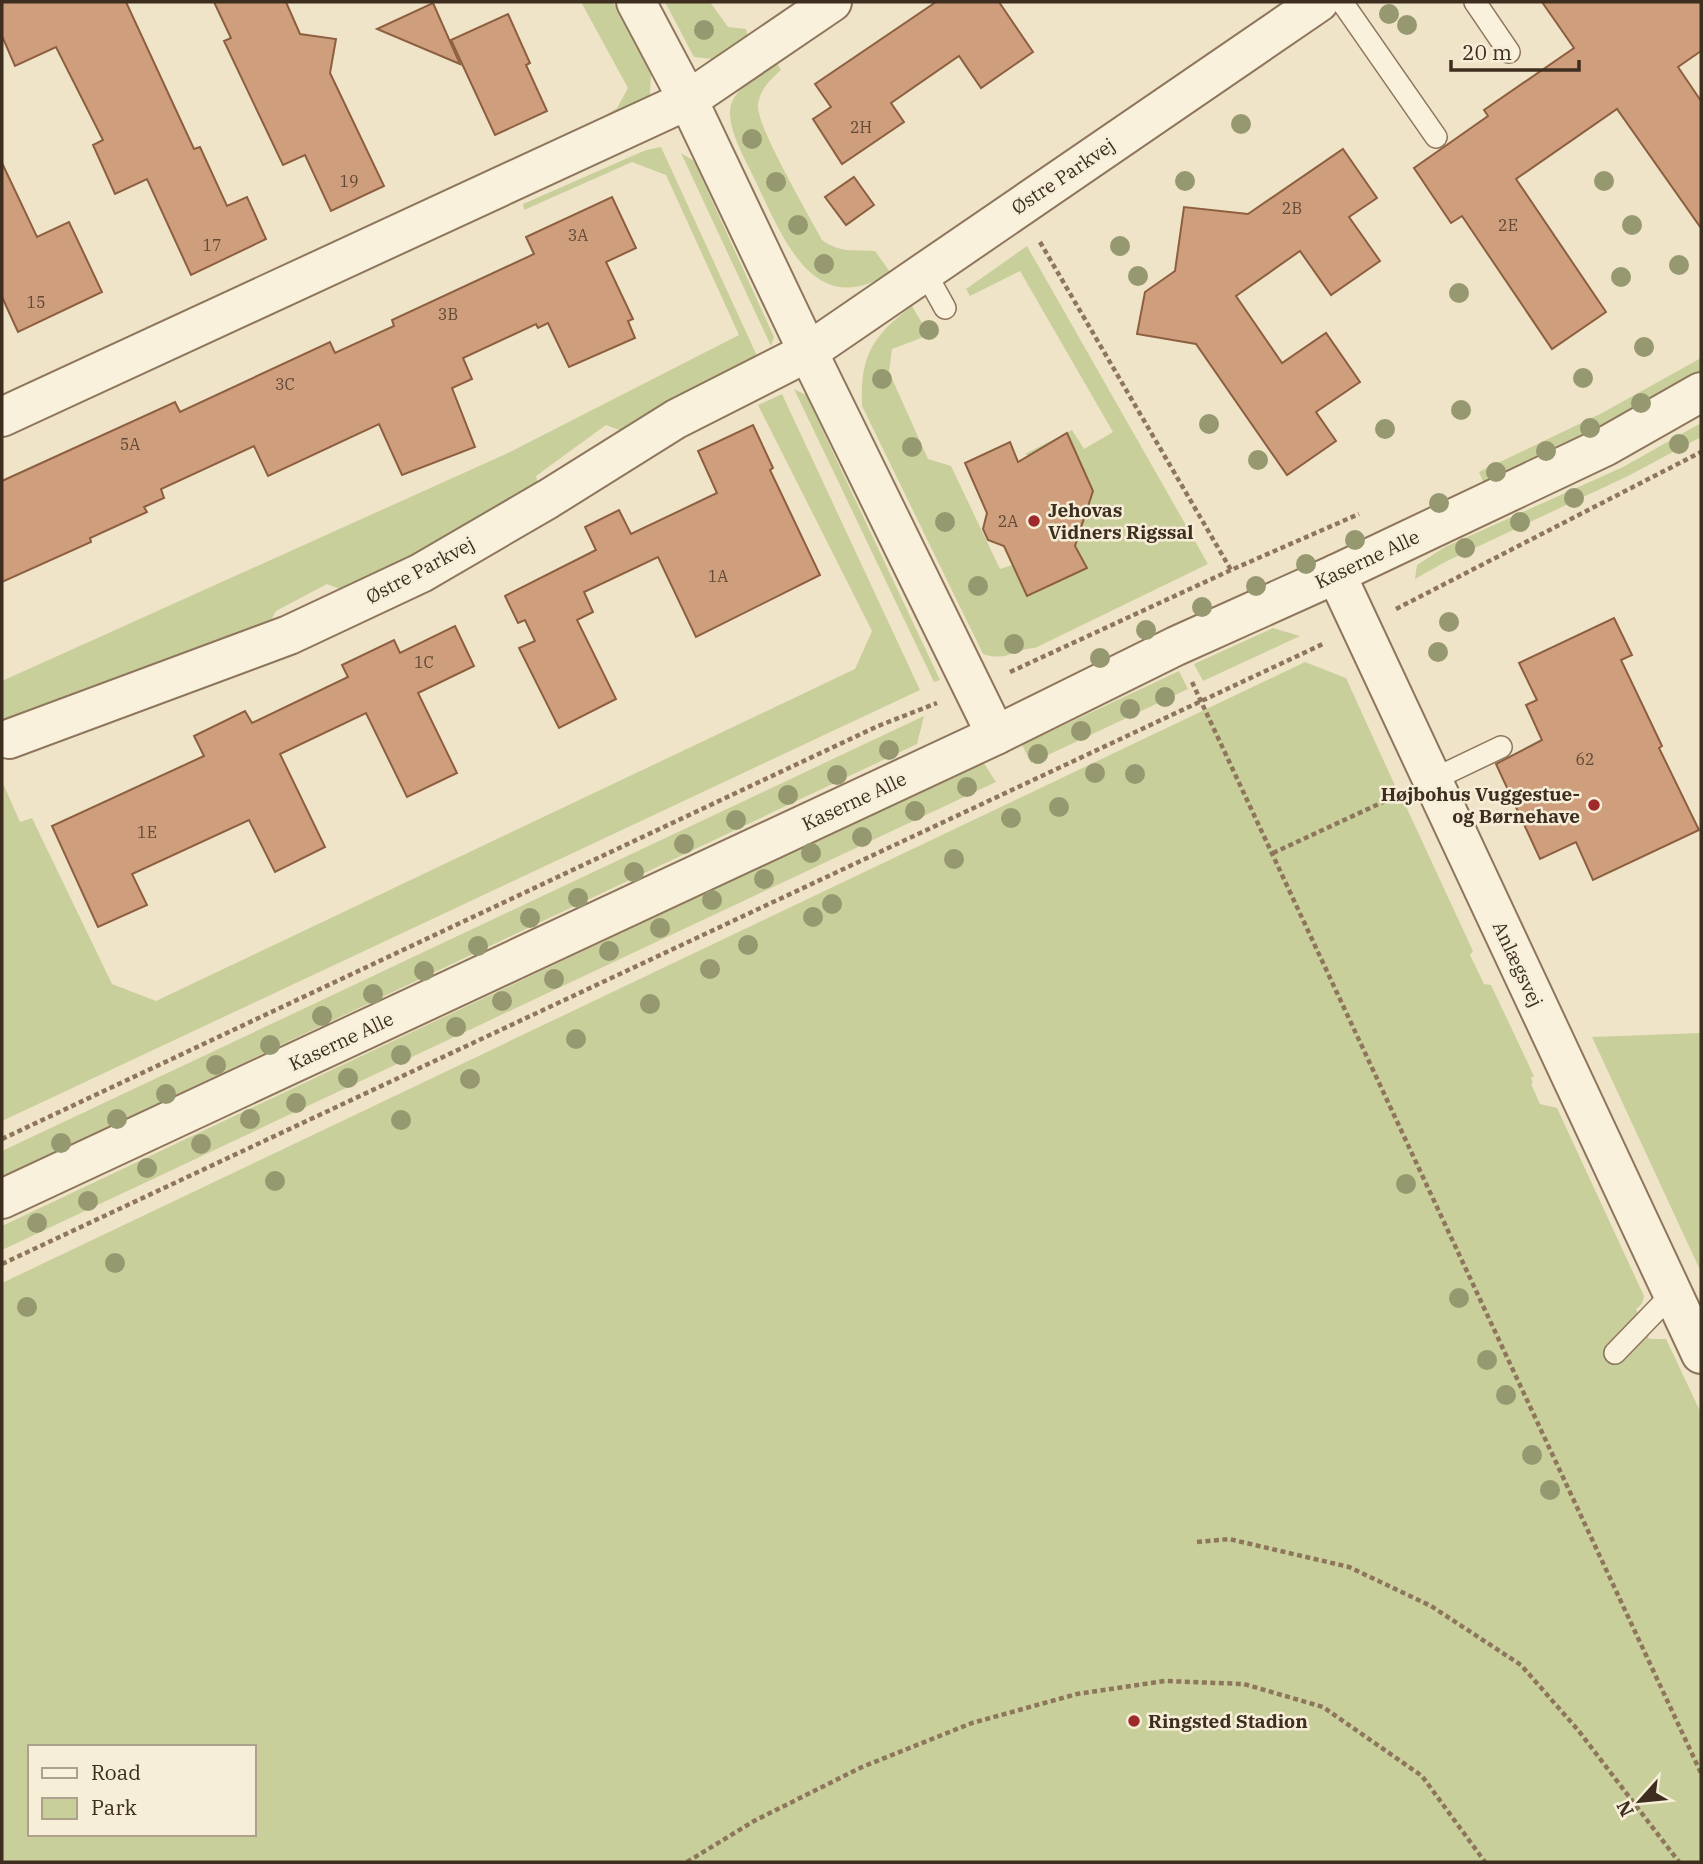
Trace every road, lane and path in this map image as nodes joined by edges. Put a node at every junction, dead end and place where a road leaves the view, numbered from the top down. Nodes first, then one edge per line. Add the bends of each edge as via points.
1 (636, 2) edge
2 (832, 2) edge
3 (1319, 2) edge
4 (1342, 2) edge
5 (1475, 2) edge
6 (1509, 52) dead end
7 (688, 100) junction
8 (1436, 137) dead end
9 (1019, 206) junction
10 (925, 272) junction
11 (945, 308) dead end
12 (808, 352) junction
13 (1701, 392) edge
14 (2, 417) edge
15 (1701, 452) edge
16 (1366, 511) dead end
17 (1231, 570) junction
18 (1336, 574) junction
19 (1253, 611) junction
20 (1360, 627) junction
21 (1176, 646) junction
22 (974, 689) junction
23 (1202, 701) junction
24 (996, 735) junction
25 (9, 739) dead end
26 (1501, 747) dead end
27 (1432, 780) junction
28 (1272, 853) junction
29 (2, 1139) edge
30 (2, 1199) edge
31 (2, 1264) edge
32 (1673, 1293) junction
33 (1615, 1353) dead end
34 (1701, 1354) edge
35 (1197, 1542) dead end
36 (1701, 1773) edge
37 (687, 1862) edge
38 (1485, 1862) edge
39 (1679, 1862) edge

1 - 7 street
2 - 7 street
3 - 9 street, Østre Parkvej
4 - 8 lane
5 - 6 lane
7 - 12 street
7 - 14 street
9 - 10 street, Østre Parkvej
9 - 17 path
10 - 11 lane
10 - 12 street, Østre Parkvej
12 - 22 street
12 - 25 street, Østre Parkvej via 676,419 421,573 289,635
13 - 18 street, Kaserne Alle via 1606,446
15 - 20 path
16 - 17 path
17 - 19 path
17 - 22 path
18 - 19 street, Kaserne Alle
18 - 20 street, Anlægsvej
19 - 21 street, Kaserne Alle
20 - 23 path
20 - 27 street, Anlægsvej
21 - 23 path
21 - 24 street, Kaserne Alle
22 - 24 street
22 - 29 path via 878,726
23 - 28 path
23 - 31 path
24 - 30 street, Kaserne Alle
26 - 27 lane
27 - 28 path
27 - 32 street, Anlægsvej
28 - 36 path
32 - 33 lane
32 - 34 street, Anlægsvej
35 - 39 path via 1229,1539 1349,1567 1431,1606 1521,1665 1578,1730
37 - 38 path via 754,1821 862,1767 972,1723 1077,1694 1165,1681 1244,1684 1323,1707 1422,1776

